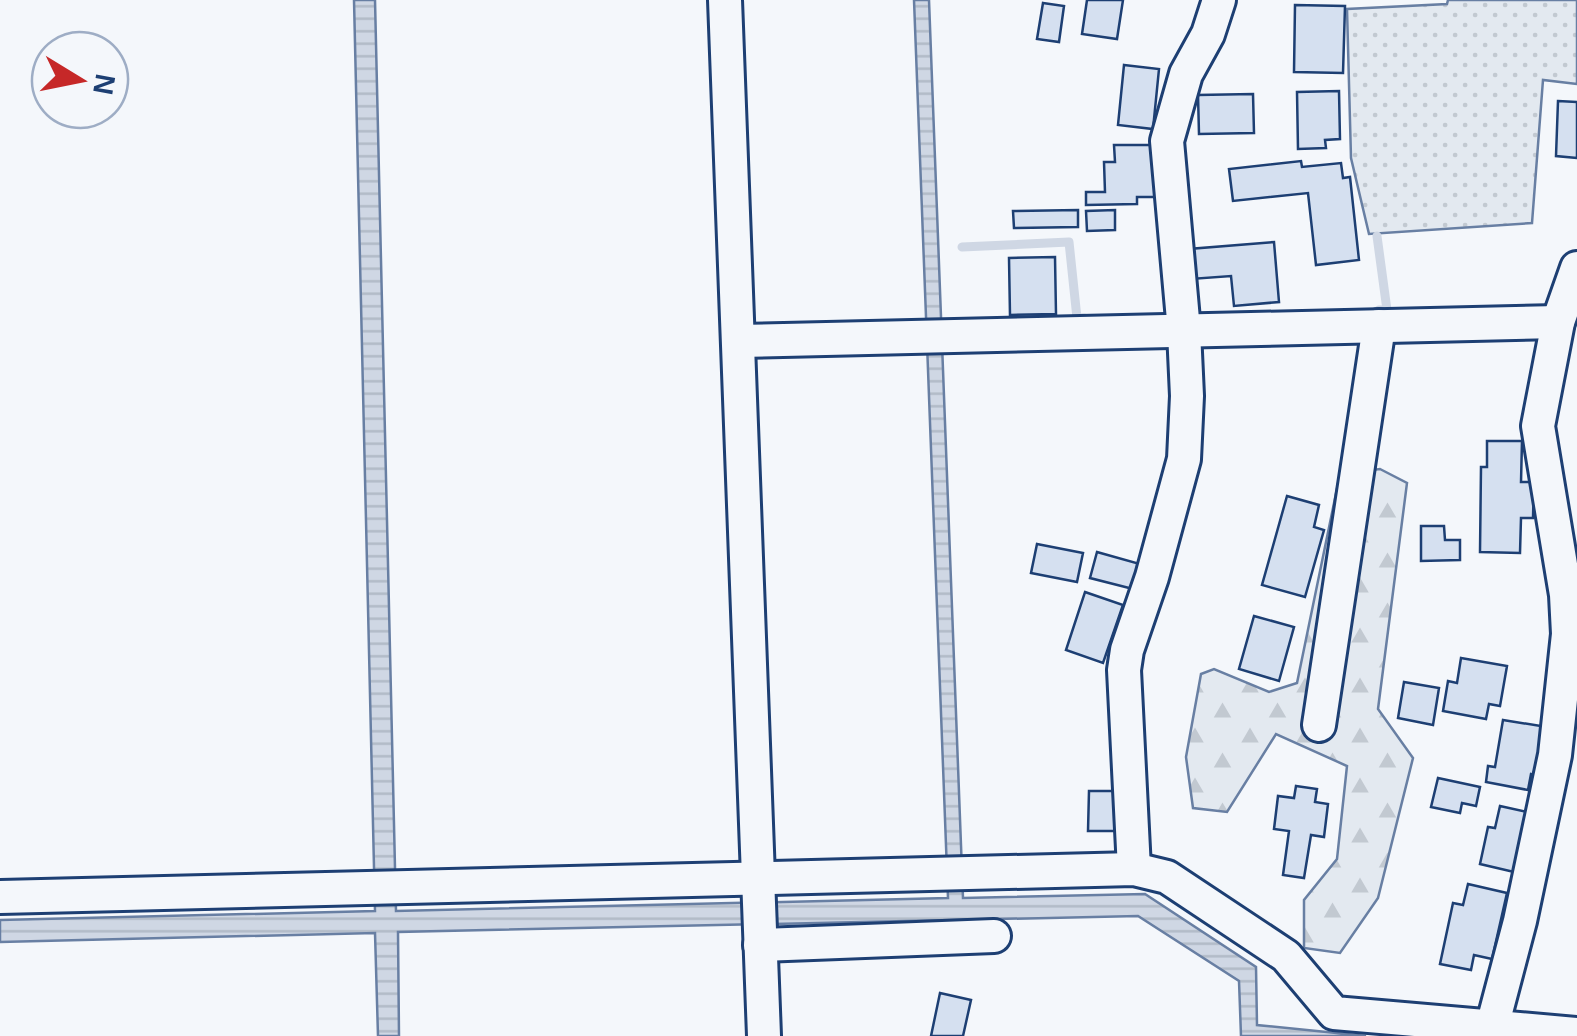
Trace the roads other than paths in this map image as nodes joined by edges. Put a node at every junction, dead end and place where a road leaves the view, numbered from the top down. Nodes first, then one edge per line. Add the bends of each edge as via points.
1 (726, 0) edge
2 (1218, 0) edge
3 (1577, 268) edge
4 (1558, 322) junction
5 (1379, 326) junction
6 (1184, 330) junction
7 (738, 340) junction
8 (1319, 725) dead end
9 (1134, 869) junction
10 (758, 888) junction
11 (0, 897) edge
12 (994, 936) dead end
13 (760, 938) junction
14 (1492, 1027) junction
15 (1577, 1034) edge
16 (764, 1036) edge

1 - 7 street
2 - 6 street via 1186,74 1168,141
3 - 4 street
4 - 5 street
4 - 14 street via 1538,426 1568,634 1555,755
5 - 6 street
5 - 8 street
6 - 7 street
6 - 9 street via 1184,460 1124,670
7 - 10 street
9 - 10 street
9 - 14 street via 1167,877 1286,956 1334,1013
10 - 11 street
10 - 13 street
12 - 13 street
13 - 16 street
14 - 15 street

